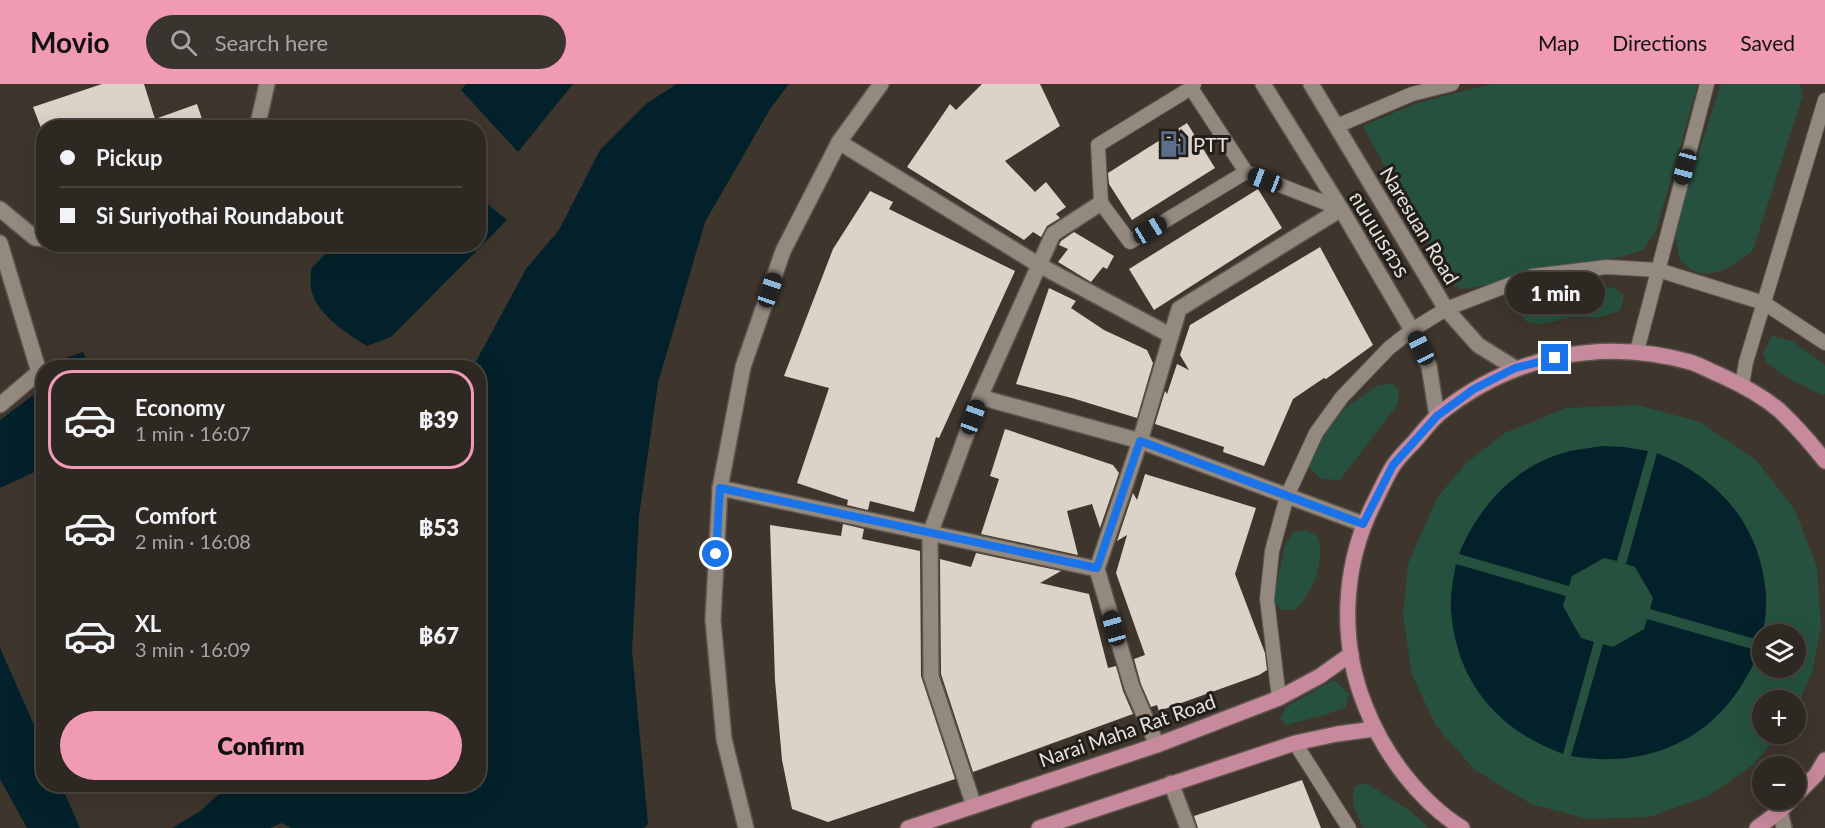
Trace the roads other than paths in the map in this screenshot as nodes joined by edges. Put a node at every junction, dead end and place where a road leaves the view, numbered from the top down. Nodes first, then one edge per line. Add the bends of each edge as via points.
1 (267, 84) edge
2 (880, 84) edge
3 (1263, 84) edge
4 (1311, 84) edge
5 (1452, 84) edge
6 (1707, 84) edge
7 (1192, 86) edge
8 (1825, 99) edge
9 (259, 120) edge
10 (1336, 126) junction
11 (839, 142) junction
12 (1246, 172) junction
13 (1101, 203) junction
14 (0, 208) edge
15 (1341, 209) junction
16 (36, 238) edge
17 (0, 243) edge
18 (1039, 265) junction
19 (1658, 270) junction
20 (1764, 303) junction
21 (1446, 309) junction
22 (1412, 330) junction
23 (1170, 335) junction
24 (1825, 343) edge
25 (1637, 351) junction
26 (36, 362) edge
27 (1515, 368) junction
28 (36, 375) edge
29 (1742, 385) junction
30 (980, 398) junction
31 (0, 405) edge
32 (1437, 416) junction
33 (1140, 441) junction
34 (1825, 461) edge
35 (720, 488) junction
36 (1287, 495) junction
37 (1363, 524) junction
38 (930, 534) junction
39 (1097, 568) junction
40 (1351, 654) junction
41 (1279, 698) junction
42 (1374, 729) junction
43 (1294, 743) junction
44 (1157, 745) junction
45 (1825, 760) edge
46 (1171, 783) junction
47 (1806, 784) edge
48 (974, 806) junction
49 (1780, 810) edge
50 (1786, 810) edge
51 (747, 828) edge
52 (908, 828) edge
53 (1040, 828) edge
54 (1188, 828) edge
55 (1348, 828) edge
56 (1462, 828) edge
57 (1757, 828) edge
58 (1784, 828) edge

1 - 9 street
2 - 11 street
3 - 15 street, ถนนนเรศวร
4 - 10 street, Naresuan Road
5 - 10 lane via 1412,94
6 - 19 lane
7 - 12 lane
7 - 13 lane via 1098,145
8 - 20 lane
10 - 21 street, Naresuan Road
11 - 18 street
11 - 35 street via 783,251 743,367
12 - 13 lane via 1130,242
12 - 15 lane
13 - 18 street via 1053,234
14 - 16 street
15 - 22 street, ถนนนเรศวร
15 - 23 street via 1179,309
17 - 26 street
18 - 23 street
18 - 30 street
19 - 20 lane
19 - 21 lane via 1607,267 1532,276
19 - 25 lane
20 - 24 lane
20 - 29 lane
21 - 22 lane
21 - 27 street, Naresuan Road via 1478,345
22 - 32 street, ถนนนเรศวร via 1429,366
22 - 36 lane via 1342,397 1316,434
23 - 33 street
25 - 27 main road via 1575,353
25 - 29 main road via 1692,363
27 - 32 main road via 1474,389
28 - 31 street
29 - 34 main road via 1778,409
30 - 33 street
30 - 38 street
32 - 37 main road via 1393,465
33 - 36 street
33 - 39 street
35 - 38 street
35 - 51 street via 713,620 724,739
36 - 37 street
36 - 41 lane via 1272,551 1267,600
37 - 40 main road via 1352,566 1347,610
38 - 39 street
38 - 48 street via 931,676
39 - 44 street via 1132,687
40 - 41 main road, Narai Maha Rat Road
40 - 42 main road via 1359,692
41 - 44 main road, Narai Maha Rat Road
42 - 43 main road
42 - 56 main road via 1406,779
43 - 46 main road
43 - 55 lane
44 - 48 main road, Narai Maha Rat Road
45 - 47 main road
46 - 53 main road
46 - 54 street
48 - 52 main road, Narai Maha Rat Road
49 - 57 main road
50 - 58 street

